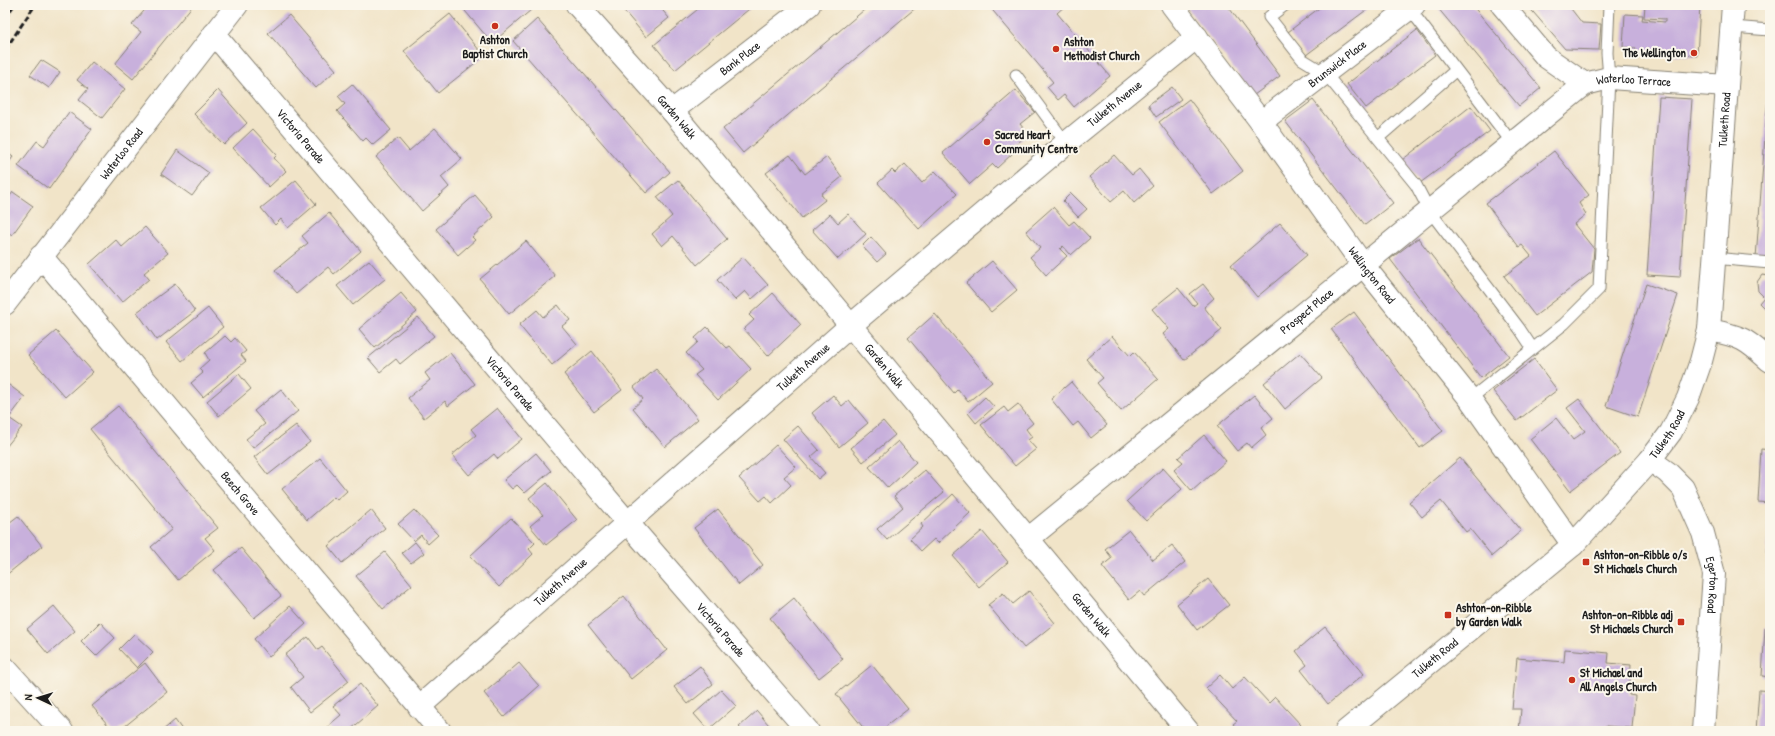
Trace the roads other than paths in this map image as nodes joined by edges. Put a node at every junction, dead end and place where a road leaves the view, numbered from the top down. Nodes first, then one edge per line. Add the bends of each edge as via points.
1 (237, 5) edge
2 (577, 5) edge
3 (809, 5) edge
4 (1172, 5) edge
5 (1285, 5) edge
6 (1502, 5) edge
7 (1609, 5) edge
8 (1733, 5) edge
9 (1408, 6) edge
10 (1732, 27) junction
11 (1770, 30) edge
12 (214, 34) junction
13 (1197, 37) junction
14 (1456, 70) junction
15 (1325, 73) junction
16 (1016, 75) dead end
17 (1609, 78) junction
18 (1585, 84) junction
19 (1727, 86) junction
20 (672, 111) junction
21 (1262, 122) junction
22 (1378, 138) junction
23 (1066, 143) junction
24 (1513, 144) junction
25 (1429, 210) junction
26 (42, 256) junction
27 (1713, 258) junction
28 (1770, 263) edge
29 (1363, 265) junction
30 (5, 304) edge
31 (850, 326) junction
32 (1709, 330) junction
33 (1533, 349) junction
34 (1770, 361) edge
35 (1470, 399) junction
36 (1650, 460) junction
37 (627, 522) junction
38 (1028, 539) junction
39 (1573, 544) junction
40 (5, 668) edge
41 (419, 707) junction
42 (62, 731) edge
43 (440, 731) edge
44 (808, 731) edge
45 (1188, 731) edge
46 (1346, 731) edge
47 (1703, 731) edge

1 - 12 street, Waterloo Road
2 - 20 street, Garden Walk
3 - 20 street, Bank Place
4 - 13 street, Wellington Road
5 - 15 lane via 1269,17 1302,59
6 - 18 street, Waterloo Terrace via 1546,58
7 - 17 lane
8 - 10 street, Tulketh Road
9 - 14 lane
9 - 15 street, Brunswick Place
10 - 11 lane
10 - 19 street, Tulketh Road
12 - 26 street, Waterloo Road
12 - 37 street, Victoria Parade
13 - 21 street, Wellington Road
13 - 23 street, Tulketh Avenue
14 - 22 lane
14 - 24 lane
15 - 21 street, Brunswick Place
15 - 22 lane
16 - 23 lane
17 - 18 street, Waterloo Terrace
17 - 19 street, Waterloo Terrace
17 - 33 lane via 1599,289 1564,324
18 - 24 street, Prospect Place
19 - 27 street, Tulketh Road
20 - 31 street, Garden Walk
21 - 29 street, Wellington Road
22 - 25 lane via 1416,186
23 - 31 street, Tulketh Avenue
24 - 25 street, Prospect Place
25 - 29 street, Prospect Place
25 - 33 lane
26 - 30 street, Waterloo Road
26 - 41 street, Beech Grove
27 - 28 lane
27 - 32 street, Tulketh Road
29 - 35 street, Wellington Road
29 - 38 street, Prospect Place
31 - 37 street, Tulketh Avenue
31 - 38 street, Garden Walk
32 - 34 street via 1735,335 1751,343
32 - 36 street, Tulketh Road via 1688,398 1671,432
33 - 35 lane
35 - 39 street, Wellington Road
36 - 39 street, Tulketh Road
36 - 47 street, Egerton Road via 1683,488 1703,533 1714,574
37 - 41 street, Tulketh Avenue
37 - 44 street, Victoria Parade
38 - 45 street, Garden Walk
39 - 46 street, Tulketh Road
40 - 42 street
41 - 43 street, Beech Grove

